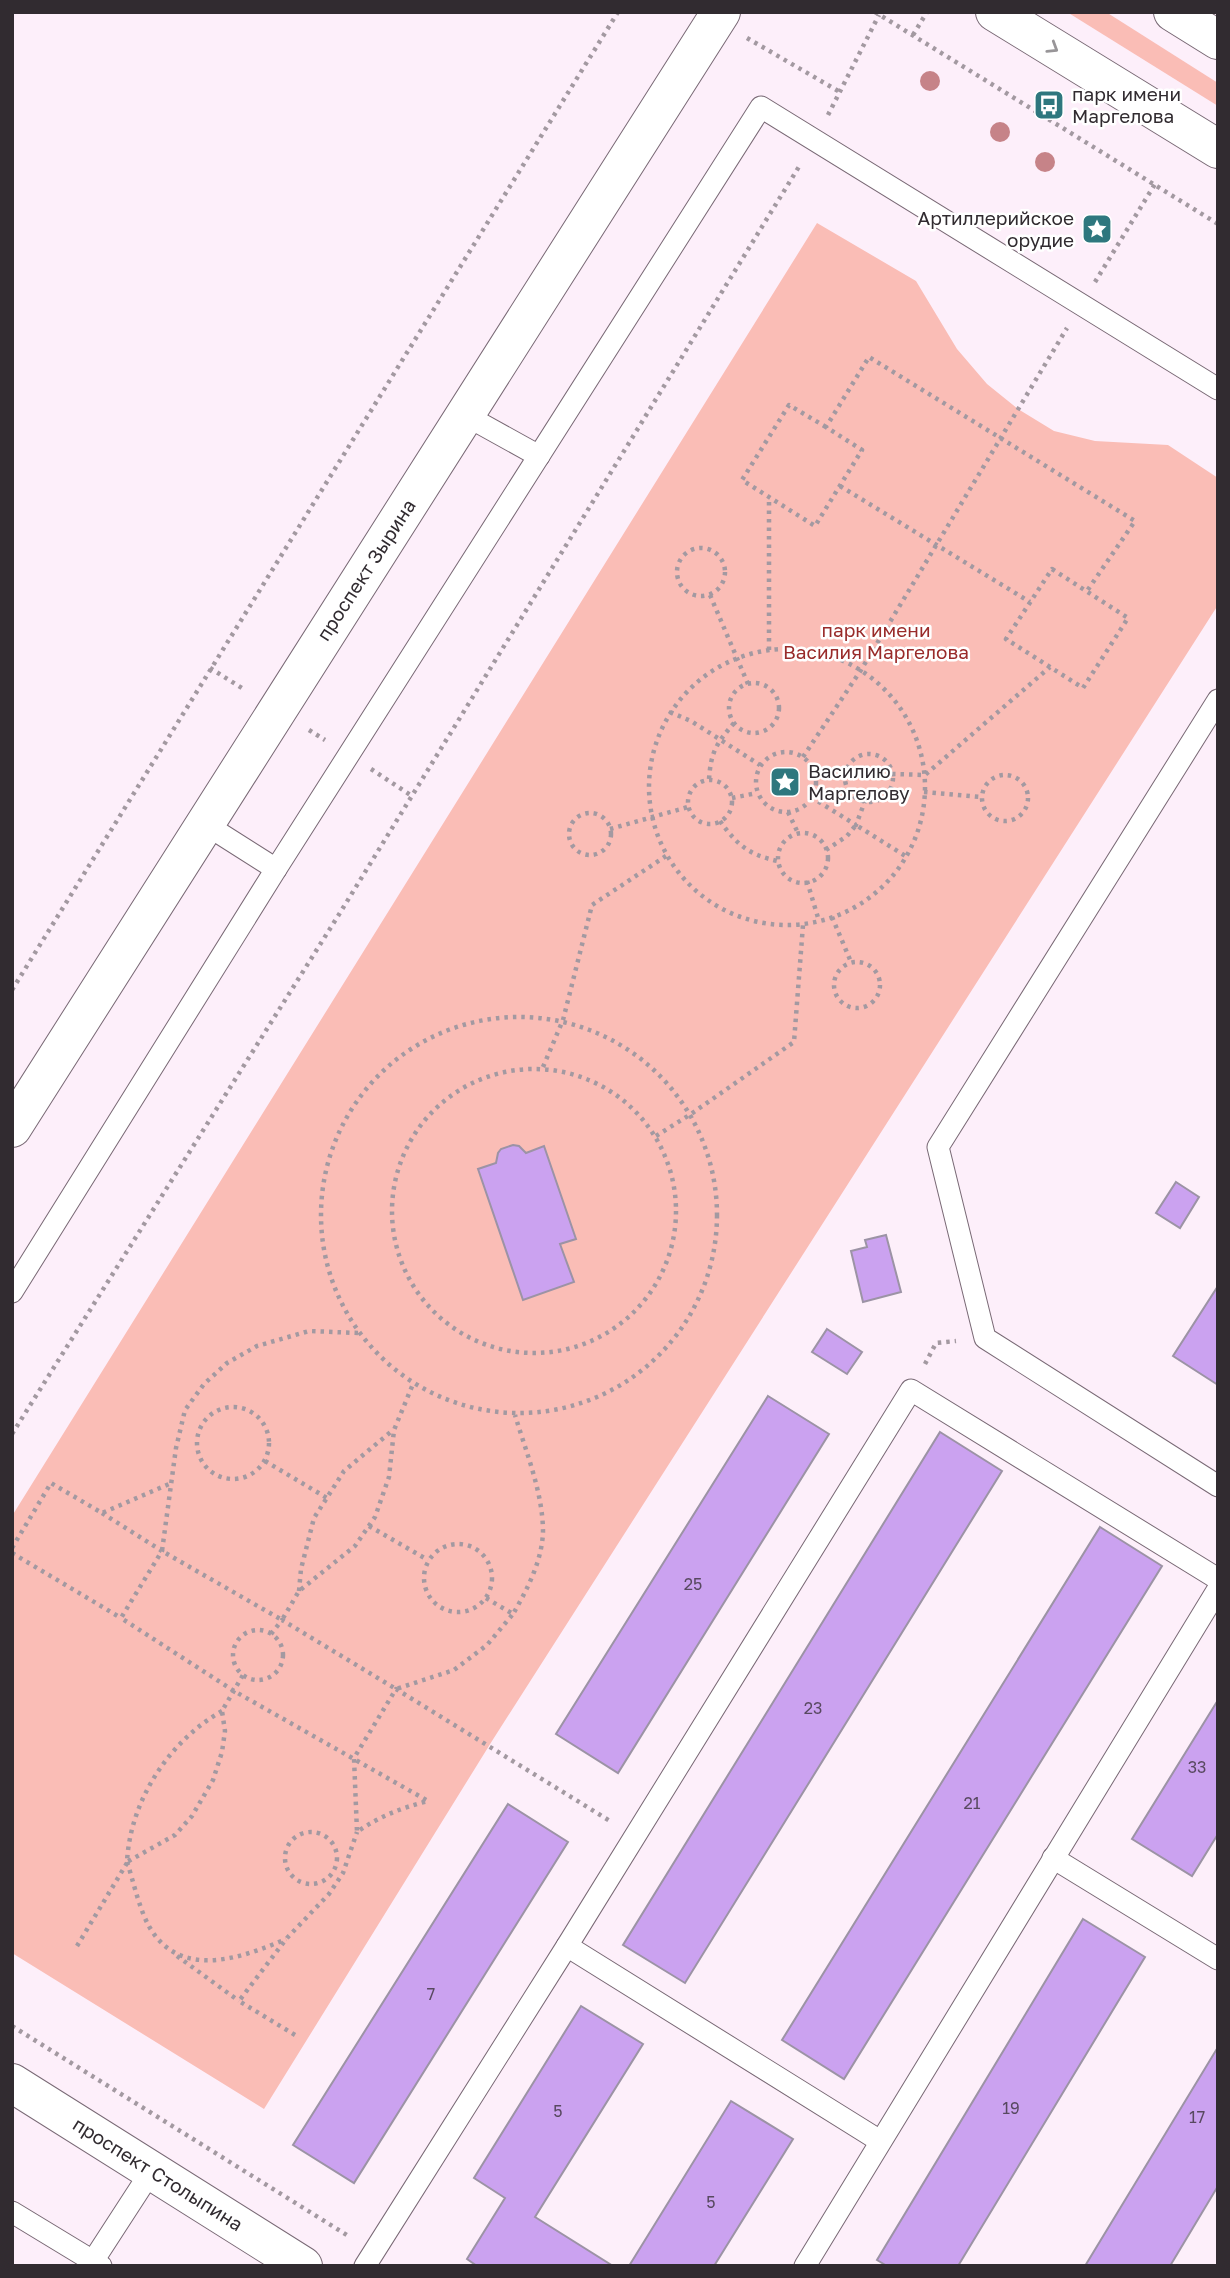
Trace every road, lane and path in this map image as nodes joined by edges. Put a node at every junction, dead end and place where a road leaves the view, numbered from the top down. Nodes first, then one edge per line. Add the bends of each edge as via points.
1 (618, 12) edge
2 (927, 12) edge
3 (995, 12) edge
4 (1173, 12) edge
5 (877, 13) edge
6 (732, 24) edge
7 (914, 35) junction
8 (1218, 40) edge
9 (839, 92) junction
10 (815, 141) junction
11 (1218, 149) edge
12 (1155, 184) junction
13 (1218, 224) edge
14 (1081, 305) junction
15 (1218, 389) edge
16 (465, 415) junction
17 (826, 427) junction
18 (1001, 438) junction
19 (539, 456) junction
20 (840, 486) junction
21 (769, 497) junction
22 (936, 545) junction
23 (1087, 592) junction
24 (710, 595) junction
25 (1030, 602) junction
26 (769, 650) junction
27 (736, 659) junction
28 (1050, 667) junction
29 (861, 670) junction
30 (748, 684) junction
31 (1218, 700) edge
32 (670, 712) junction
33 (734, 723) junction
34 (720, 739) junction
35 (803, 757) junction
36 (760, 765) junction
37 (892, 774) junction
38 (925, 775) junction
39 (709, 779) junction
40 (924, 792) junction
41 (757, 793) junction
42 (732, 797) junction
43 (811, 797) junction
44 (981, 797) junction
45 (865, 801) junction
46 (688, 807) junction
47 (788, 812) junction
48 (652, 816) junction
49 (720, 821) junction
50 (205, 824) junction
51 (856, 825) junction
52 (610, 829) junction
53 (798, 833) junction
54 (826, 850) junction
55 (666, 856) junction
56 (906, 858) junction
57 (778, 861) junction
58 (276, 869) junction
59 (807, 881) junction
60 (832, 917) junction
61 (819, 921) junction
62 (803, 925) junction
63 (850, 962) junction
64 (12, 990) edge
65 (563, 1020) junction
66 (543, 1068) junction
67 (691, 1114) junction
68 (12, 1128) edge
69 (656, 1136) junction
70 (12, 1292) edge
71 (359, 1334) junction
72 (985, 1338) junction
73 (413, 1384) junction
74 (911, 1390) junction
75 (515, 1415) junction
76 (394, 1430) junction
77 (12, 1434) edge
78 (265, 1461) junction
79 (170, 1483) junction
80 (1218, 1486) edge
81 (327, 1498) junction
82 (102, 1513) junction
83 (369, 1525) junction
84 (12, 1550) edge
85 (162, 1551) junction
86 (428, 1560) junction
87 (1218, 1580) edge
88 (1218, 1589) edge
89 (299, 1591) junction
90 (486, 1598) junction
91 (513, 1614) junction
92 (121, 1618) junction
93 (282, 1620) junction
94 (271, 1634) junction
95 (243, 1675) junction
96 (396, 1689) junction
97 (234, 1691) junction
98 (222, 1711) junction
99 (355, 1758) junction
100 (357, 1832) junction
101 (635, 1836) junction
102 (1053, 1857) junction
103 (127, 1862) junction
104 (334, 1868) junction
105 (343, 1873) junction
106 (286, 1938) junction
107 (77, 1946) dead end
108 (567, 1946) junction
109 (170, 1951) junction
110 (1218, 1959) edge
111 (239, 2001) junction
112 (12, 2026) edge
113 (295, 2035) dead end
114 (12, 2083) edge
115 (880, 2141) junction
116 (152, 2170) junction
117 (12, 2211) edge
118 (369, 2259) edge
119 (97, 2263) edge
120 (303, 2266) edge
121 (805, 2266) edge

1 - 64 path
2 - 7 path
3 -> 11 street
4 - 8 street
5 - 7 path
5 - 9 path
6 - 9 path
6 - 16 street, проспект Зырина
7 - 12 path
9 - 10 path
10 - 14 lane
10 - 19 lane via 761,107
10 - 77 path via 338,916
12 - 13 path
12 - 14 path
14 - 15 lane
14 - 18 path
16 - 19 lane
16 - 50 street, проспект Зырина
17 - 18 path via 869,357
17 - 20 path via 862,450
17 - 21 path via 789,405 742,480
18 - 22 path
18 - 23 path via 1135,521
19 - 58 lane
20 - 21 path via 815,526
20 - 22 path
21 - 26 path
22 - 25 path
22 - 29 path
23 - 25 path via 1052,569
23 - 28 path via 1128,618 1083,688
24 - 24 path via 694,596 681,586 677,571 689,551 705,549 722,562 722,584
24 - 27 path
25 - 28 path via 1006,639
26 - 27 path
26 - 29 path via 816,652
27 - 30 path
27 - 32 path via 697,682
28 - 38 path
29 - 35 path
29 - 38 path via 905,715 919,744
30 - 33 path via 731,699
30 - 33 path via 772,690 779,712 764,731 748,732
31 - 72 lane via 938,1147
32 - 34 path
32 - 48 path via 650,769
33 - 34 path
34 - 36 path
34 - 39 path via 710,758
35 - 36 path via 785,751
35 - 43 path via 816,780
36 - 41 path
37 - 38 path
37 - 45 path via 886,795
37 - 45 path via 885,761 871,754 855,758 844,779 851,794
38 - 40 path
39 - 42 path via 721,782
39 - 46 path via 692,788
40 - 44 path
40 - 56 path via 922,818
41 - 42 path
41 - 47 path via 769,807
42 - 49 path via 729,813
43 - 47 path
43 - 51 path
44 - 44 path via 985,811 1004,822 1024,812 1028,798 1023,783 1009,775 987,782
45 - 51 path
46 - 48 path
46 - 49 path via 703,823
47 - 53 path
48 - 52 path
48 - 55 path
49 - 57 path via 741,847
50 - 58 lane
50 - 68 street, проспект Зырина
51 - 54 path
51 - 56 path
52 - 52 path via 598,814 584,814 573,821 569,840 584,855 599,853 609,843
53 - 54 path via 815,836
53 - 57 path via 784,842
54 - 59 path via 824,871
55 - 62 path via 691,888 725,911 763,924
55 - 65 path via 593,905
56 - 60 path via 880,890
57 - 59 path via 790,879
58 - 70 lane
59 - 61 path
60 - 61 path
60 - 63 path
61 - 62 path
62 - 67 path via 794,1042
63 - 63 path via 835,978 835,992 845,1005 867,1006 879,995 880,979 866,963
65 - 66 path
65 - 67 path via 613,1040 657,1072
65 - 71 path via 494,1017 428,1037 373,1079 336,1136 320,1203 328,1272
66 - 69 path via 597,1083 626,1101
66 - 69 path via 495,1072 452,1092 418,1125 397,1168 390,1215 399,1262 424,1303 460,1334 504,1352 552,1354 597,1340 636,1312 663,1273 676,1227 674,1180
67 - 69 path
67 - 75 path via 714,1175 716,1240 698,1302 661,1355 609,1393 563,1409
71 - 73 path
71 - 79 path via 309,1331 257,1346 227,1363 204,1384 186,1410
72 - 74 path via 936,1343
72 - 80 lane
73 - 75 path via 462,1406
73 - 76 path
74 - 87 lane
74 - 101 lane
75 - 91 path via 540,1503 543,1534 536,1568
76 - 81 path via 344,1471
76 - 83 path via 389,1477
78 - 78 path via 270,1450 265,1425 247,1409 222,1409 202,1424 197,1446 200,1458 215,1475 237,1480 248,1477
78 - 81 path
79 - 82 path
79 - 85 path
81 - 89 path via 314,1518
82 - 84 path via 51,1483
82 - 85 path
83 - 86 path
83 - 89 path via 355,1546
84 - 92 path
85 - 92 path
85 - 93 path
86 - 90 path via 424,1583 434,1604 455,1613 467,1612
86 - 90 path via 445,1546 477,1549 490,1566 491,1588
88 - 102 lane
89 - 93 path
90 - 91 path
91 - 96 path via 487,1645 454,1670
92 - 97 path
93 - 94 path
93 - 96 path
94 - 95 path via 254,1631 240,1639 233,1654
94 - 95 path via 283,1654 279,1669 259,1680
95 - 97 path
96 - 99 path
96 - 101 path
97 - 98 path
97 - 99 path
98 - 103 path via 174,1751 155,1776 133,1822
98 - 103 path via 222,1752 213,1780 192,1816 175,1835
99 - 100 path
99 - 100 path via 428,1801 396,1809
100 - 105 path
101 - 108 lane
102 - 110 lane
102 - 115 lane
103 - 107 path
103 - 109 path via 150,1928
104 - 104 path via 323,1881 299,1881 286,1859 290,1843 302,1833 324,1836 335,1846
104 - 105 path
105 - 106 path via 329,1895
106 - 109 path via 253,1953 214,1961 188,1959
106 - 111 path
108 - 115 lane
108 - 118 lane
109 - 111 path
111 - 113 path
112 - 118 path via 246,2170
114 - 116 street, проспект Столыпина
115 - 121 lane
116 - 119 lane
116 - 120 street, проспект Столыпина
117 - 119 lane

